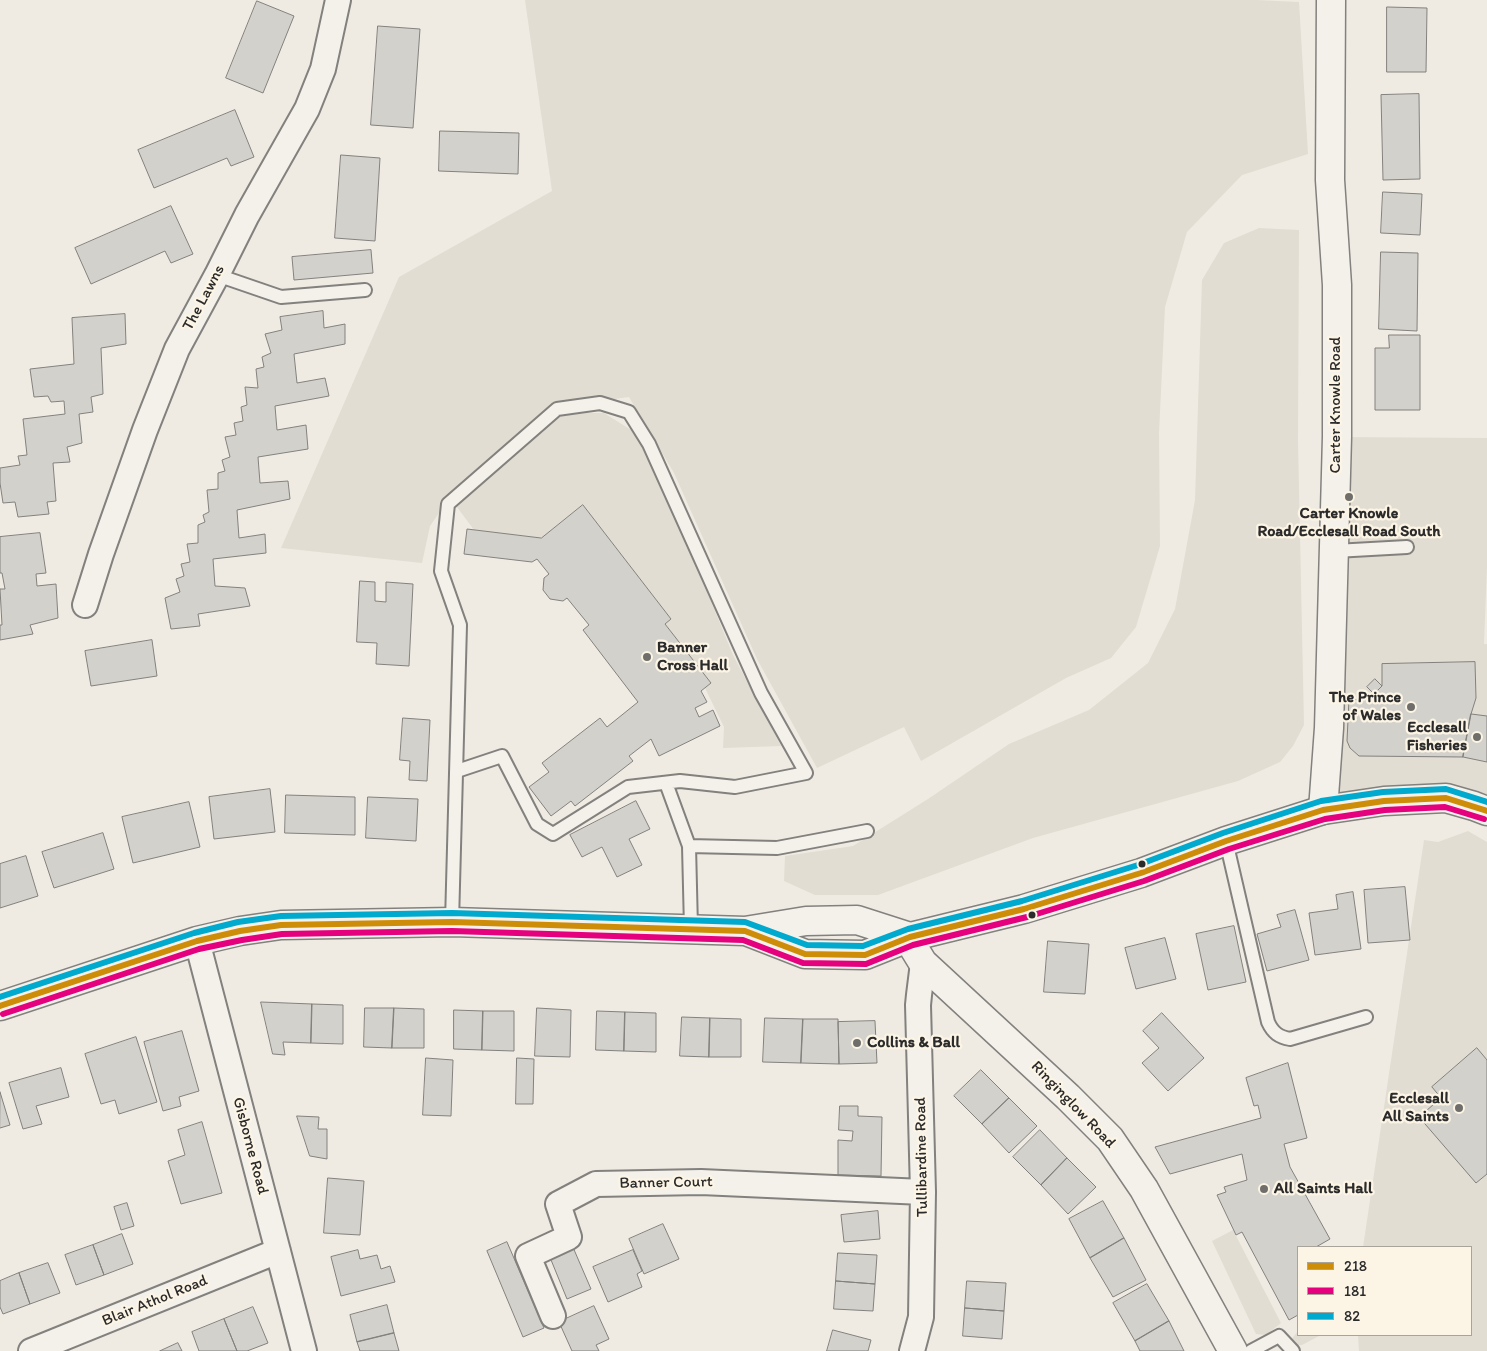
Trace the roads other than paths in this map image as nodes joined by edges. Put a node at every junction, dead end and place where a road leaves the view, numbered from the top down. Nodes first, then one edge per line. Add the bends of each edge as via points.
1 (338, 0) edge
2 (1331, 0) edge
3 (217, 275) junction
4 (365, 290) dead end
5 (1407, 547) dead end
6 (1335, 551) junction
7 (85, 605) dead end
8 (457, 771) junction
9 (666, 783) junction
10 (1323, 810) junction
11 (1487, 811) edge
12 (867, 831) dead end
13 (1226, 841) junction
14 (689, 846) junction
15 (452, 922) junction
16 (690, 928) junction
17 (910, 937) junction
18 (197, 941) junction
19 (924, 963) junction
20 (0, 1006) edge
21 (1366, 1017) dead end
22 (924, 1192) junction
23 (278, 1251) junction
24 (553, 1316) dead end
25 (31, 1351) edge
26 (304, 1351) edge
27 (912, 1351) edge
28 (1233, 1351) edge
29 (1252, 1351) edge
30 (1293, 1351) edge

1 - 3 street, The Lawns via 323,69 307,109
2 - 6 main road, Carter Knowle Road via 1330,180 1337,285
3 - 4 lane via 280,297
3 - 7 street, The Lawns via 177,348
5 - 6 lane
6 - 10 main road, Carter Knowle Road
8 - 9 lane via 502,756 537,824 553,834 628,787
8 - 9 lane via 460,626 441,571 448,504 557,409 600,403 629,412 649,444 761,693 806,773 735,787
8 - 15 lane
9 - 14 lane
10 - 11 main road via 1384,801 1446,798
10 - 13 main road
12 - 14 lane via 777,848
13 - 17 main road via 1141,873 1024,909
13 - 21 lane via 1268,1022 1274,1032 1290,1039
14 - 16 lane
15 - 16 main road
15 - 18 main road via 281,925
16 - 17 main road via 745,931 806,921 857,920
17 - 19 main road, Ringinglow Road
18 - 20 main road
18 - 23 street, Gisborne Road
19 - 22 street, Tullibardine Road via 918,1005
19 - 28 main road, Ringinglow Road via 1110,1140 1144,1189
22 - 24 street, Banner Court via 701,1182 596,1184 558,1204 569,1237 528,1256
22 - 27 street, Tullibardine Road via 921,1317
23 - 25 street, Blair Athol Road
23 - 26 street, Gisborne Road
29 - 30 lane via 1279,1336

